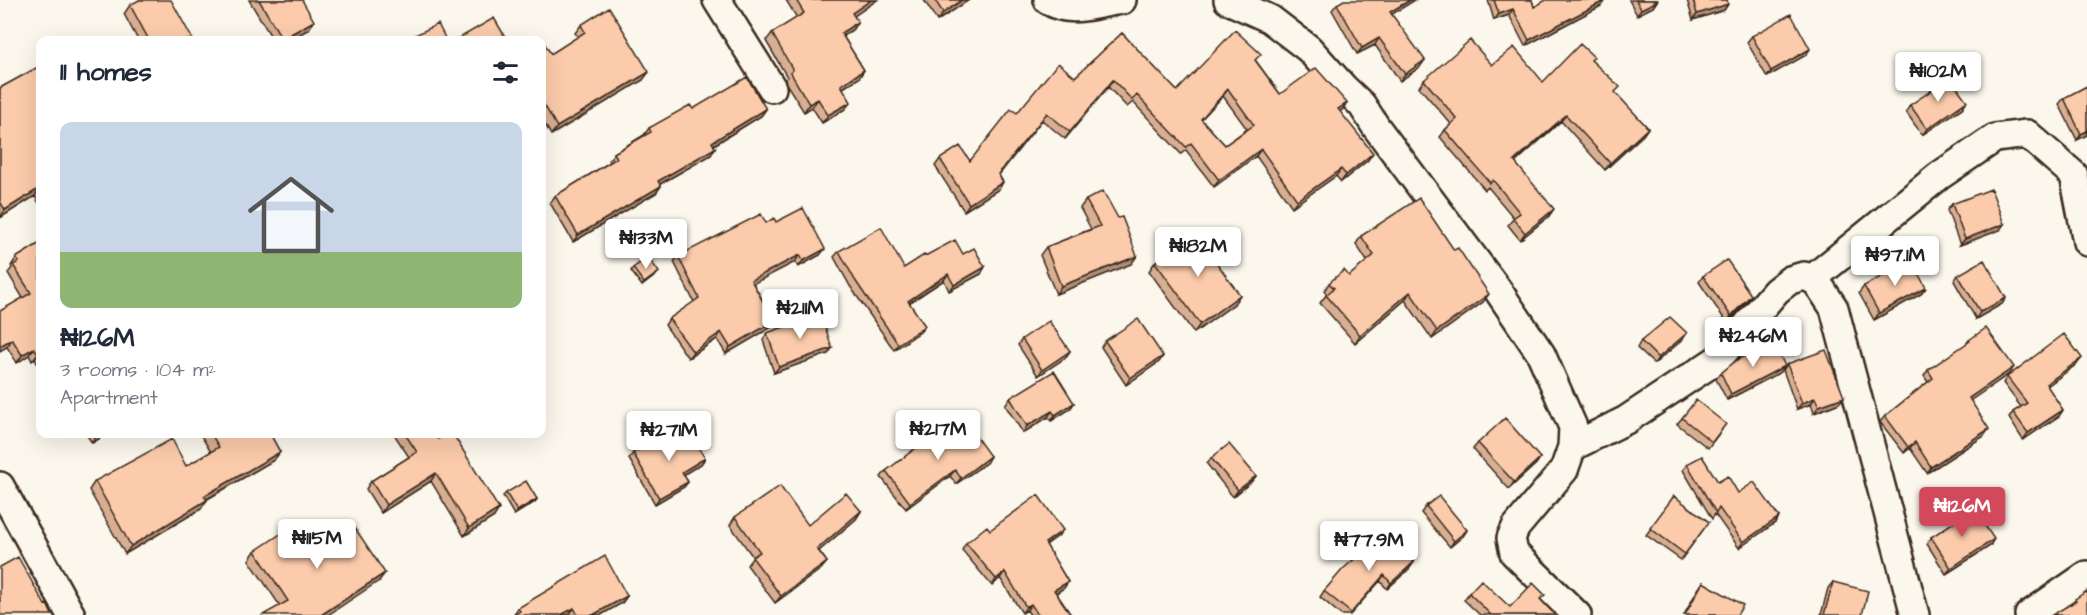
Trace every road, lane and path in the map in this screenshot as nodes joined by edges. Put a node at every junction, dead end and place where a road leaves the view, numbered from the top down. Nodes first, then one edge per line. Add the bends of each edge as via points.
1 (717, 0) edge
2 (1048, 0) edge
3 (1122, 0) edge
4 (1228, 0) edge
5 (772, 88) dead end
6 (2087, 242) edge
7 (1812, 279) junction
8 (1572, 447) junction
9 (0, 486) edge
10 (2087, 575) edge
11 (71, 615) edge
12 (1576, 615) edge
13 (1915, 615) edge
14 (2029, 615) edge

1 - 5 street
2 - 3 street via 1059,8 1080,8
4 - 8 street via 1270,19 1309,49 1362,105 1541,354 1573,427
6 - 7 street via 2074,175 2026,134 1995,138 1939,176
7 - 8 street via 1804,276 1790,280 1718,359 1626,420
7 - 13 street via 1834,308
8 - 12 street via 1564,470 1511,538 1515,553
9 - 11 street
10 - 14 street

